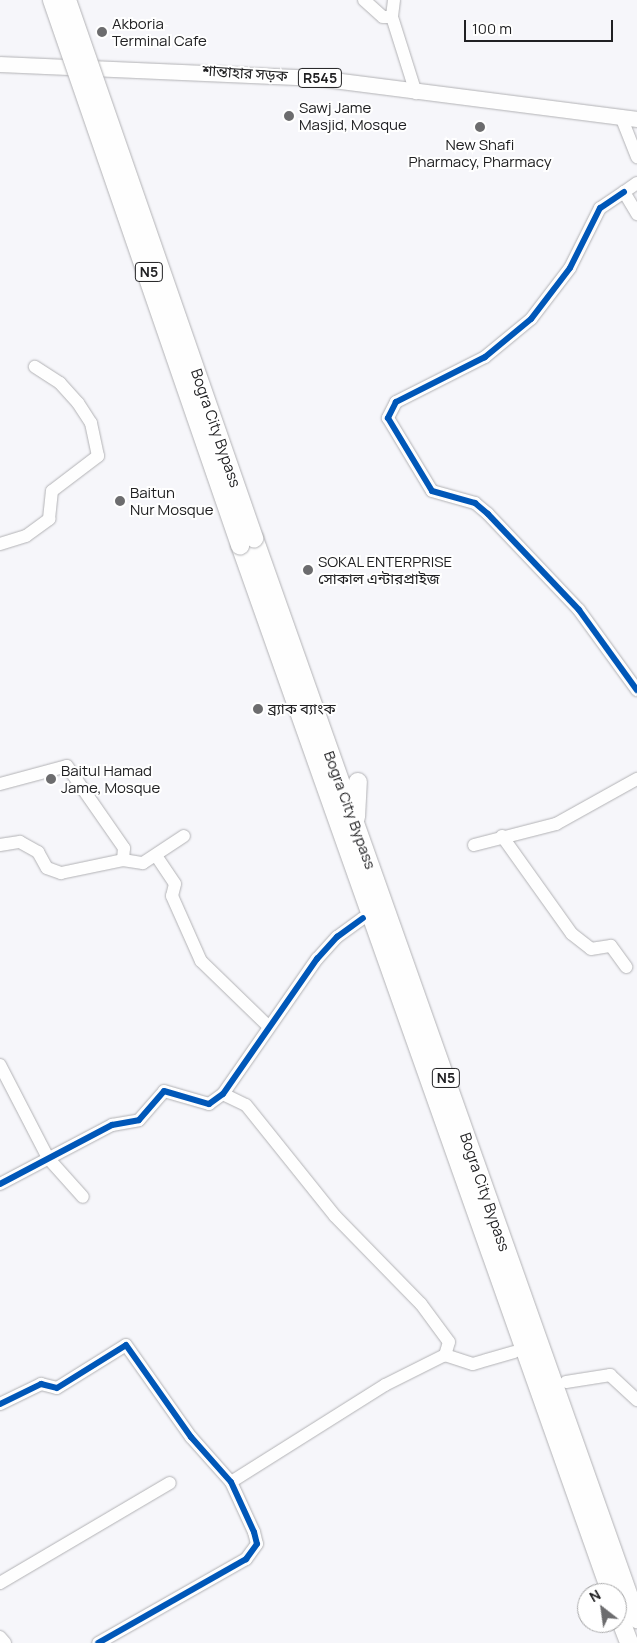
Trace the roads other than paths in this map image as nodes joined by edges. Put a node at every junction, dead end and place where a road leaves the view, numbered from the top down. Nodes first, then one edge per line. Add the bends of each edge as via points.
1 (52, 0) edge
2 (67, 0) edge
3 (364, 0) edge
4 (394, 0) edge
5 (392, 17) junction
6 (0, 64) edge
7 (416, 93) junction
8 (630, 119) edge
9 (637, 157) edge
10 (637, 183) edge
11 (624, 192) junction
12 (637, 214) edge
13 (35, 367) dead end
14 (247, 542) junction
15 (0, 544) edge
16 (637, 690) edge
17 (637, 779) edge
18 (358, 782) dead end
19 (0, 784) edge
20 (356, 826) junction
21 (184, 836) dead end
22 (502, 836) junction
23 (0, 845) edge
24 (474, 846) dead end
25 (157, 857) junction
26 (122, 860) junction
27 (363, 918) dead end
28 (626, 966) dead end
29 (268, 1026) junction
30 (0, 1065) edge
31 (223, 1094) junction
32 (48, 1158) junction
33 (0, 1184) edge
34 (83, 1197) dead end
35 (514, 1352) dead end
36 (445, 1355) junction
37 (566, 1382) dead end
38 (637, 1400) edge
39 (0, 1404) edge
40 (231, 1482) junction
41 (170, 1483) dead end
42 (0, 1583) edge
43 (608, 1583) edge
44 (637, 1619) edge
45 (0, 1637) edge
46 (5, 1643) edge
47 (98, 1643) edge

1 - 14 highway, Bogra City Bypass / N5, bridge
2 - 14 highway, Bogra City Bypass / N5, bridge
3 - 5 street via 383,17
4 - 5 street
5 - 7 street
6 - 7 main road, শান্তাহার সড়ক / R545 via 317,78
7 - 8 main road, শান্তাহার সড়ক / R545
8 - 9 street
10 - 11 street
11 - 12 street
11 - 16 street via 600,208 570,268 531,319 484,357 396,402 388,418 432,491 475,503 488,514 579,610
13 - 15 street via 60,383 78,403 91,423 98,456 52,491 49,519 26,536
14 - 20 highway, Bogra City Bypass / N5
14 - 43 highway, Bogra City Bypass / N5
17 - 22 street via 556,824
18 - 20 highway
19 - 26 street via 67,766 124,848
20 - 44 highway, Bogra City Bypass / N5
21 - 25 street
22 - 24 street
22 - 28 street via 572,934 591,949 611,946
23 - 26 street via 20,842 38,852 47,868 61,873
25 - 26 street via 143,863
25 - 29 street via 175,884 172,896 201,961
27 - 29 street via 337,937 317,959
29 - 31 street
30 - 32 street
31 - 32 street via 209,1104 164,1090 138,1120 112,1125
31 - 36 street via 246,1105 335,1216 422,1304 449,1342
32 - 33 street
32 - 34 street
35 - 36 street via 473,1364
36 - 40 street via 385,1385
37 - 38 street via 610,1375
39 - 40 street via 41,1384 57,1388 126,1344 191,1437
40 - 47 street via 254,1532 254,1552 155,1614
41 - 42 street
45 - 46 street

